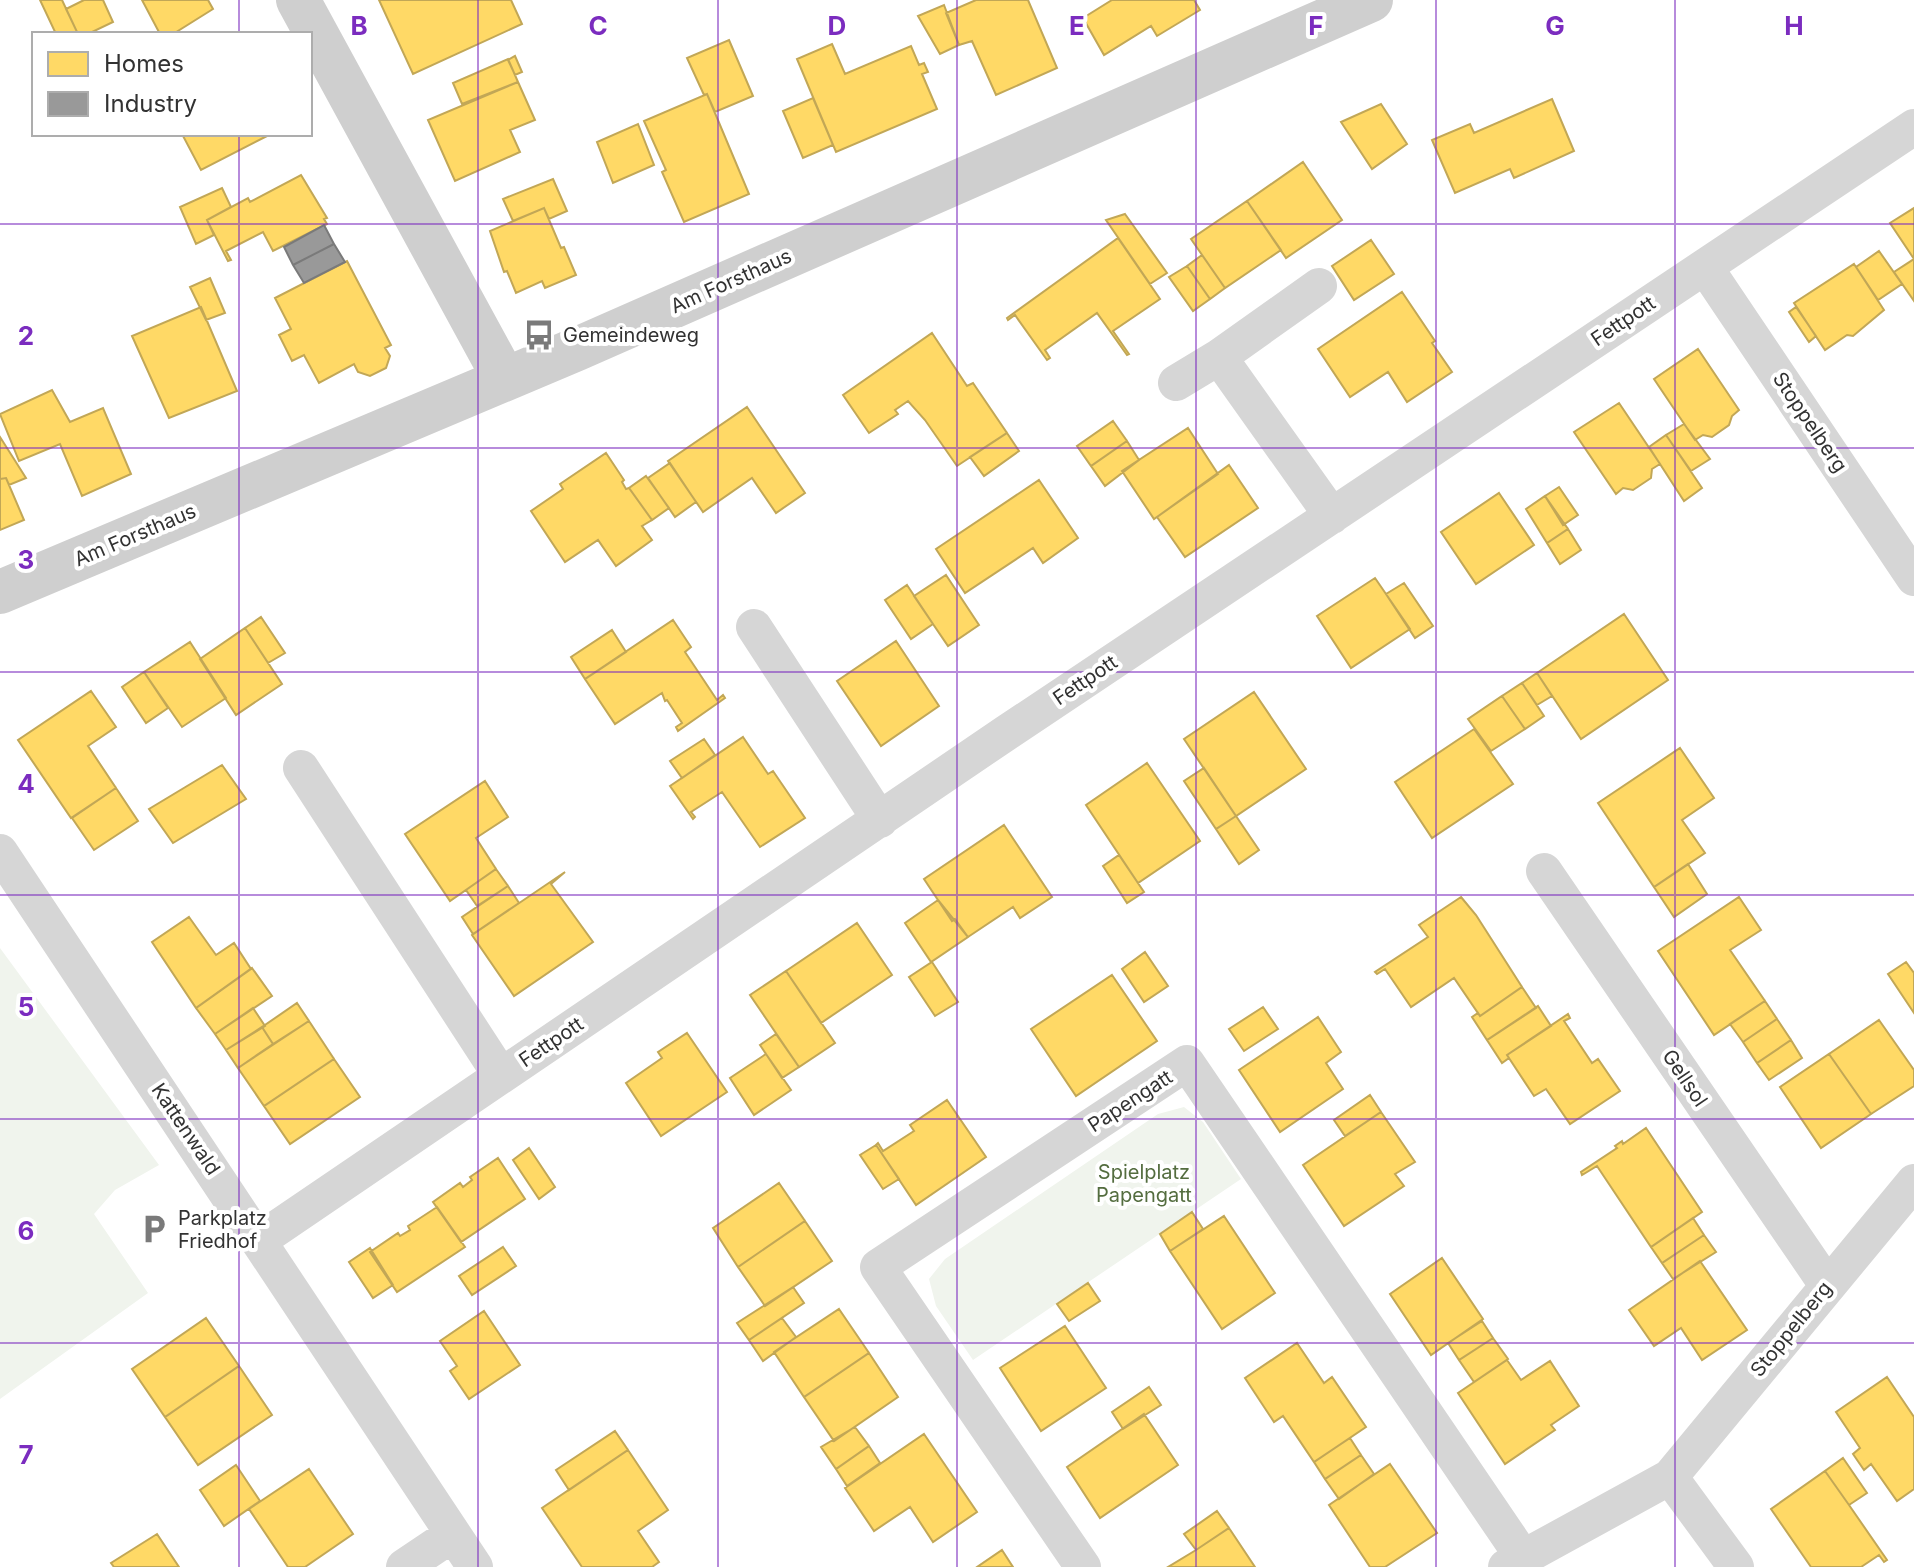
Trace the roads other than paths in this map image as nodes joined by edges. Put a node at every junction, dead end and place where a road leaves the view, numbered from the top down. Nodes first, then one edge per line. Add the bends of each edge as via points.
1 (298, 0) edge
2 (1371, 0) edge
3 (1914, 127) edge
4 (1705, 267) junction
5 (1319, 286) dead end
6 (1219, 357) junction
7 (504, 378) junction
8 (1176, 383) dead end
9 (1332, 516) junction
10 (1914, 578) edge
11 (0, 592) edge
12 (754, 627) dead end
13 (301, 768) dead end
14 (880, 820) junction
15 (0, 852) edge
16 (1544, 871) dead end
17 (501, 1076) junction
18 (1914, 1182) edge
19 (258, 1241) junction
20 (1827, 1285) junction
21 (1670, 1477) junction
22 (453, 1534) junction
23 (1514, 1562) edge
24 (404, 1567) edge
25 (475, 1567) edge
26 (1083, 1567) edge
27 (1736, 1567) edge

1 - 7 street
2 - 7 street, Am Forsthaus
3 - 4 street, Fettpott
4 - 9 street, Fettpott
4 - 10 street, Stoppelberg
5 - 6 street
6 - 8 street
6 - 9 street
7 - 11 street, Am Forsthaus
9 - 14 street, Fettpott
12 - 14 street
13 - 17 street, Fettpott
14 - 17 street, Fettpott
15 - 19 street, Kattenwald
16 - 20 street, Gellsol
17 - 19 street, Fettpott
18 - 20 street, Stoppelberg
19 - 22 street, Kattenwald
20 - 21 street, Stoppelberg
21 - 23 street, Stoppelberg
21 - 27 street
22 - 24 street
22 - 25 street, Kattenwald
23 - 26 street, Papengatt via 1187,1063 878,1267

